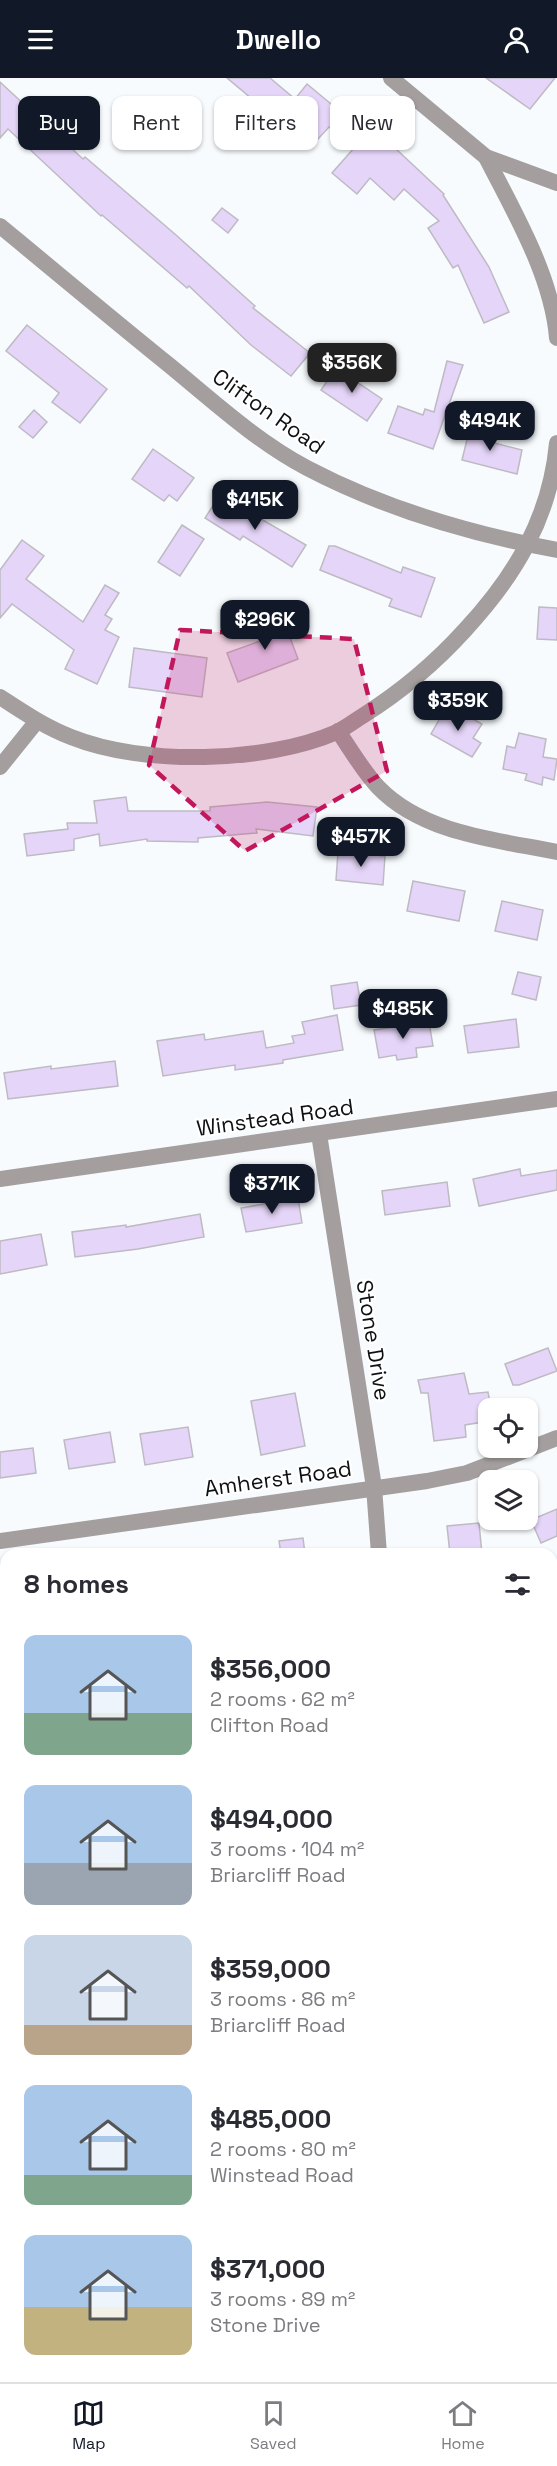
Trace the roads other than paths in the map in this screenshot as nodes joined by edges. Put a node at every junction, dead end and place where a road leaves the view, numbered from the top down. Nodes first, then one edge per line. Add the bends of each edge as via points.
1 (390, 78) edge
2 (486, 158) junction
3 (557, 183) edge
4 (0, 226) edge
5 (556, 310) edge
6 (557, 338) edge
7 (557, 443) edge
8 (529, 544) junction
9 (557, 550) edge
10 (0, 697) edge
11 (37, 721) junction
12 (338, 731) junction
13 (0, 767) edge
14 (557, 852) edge
15 (557, 1099) edge
16 (320, 1134) junction
17 (0, 1179) edge
18 (557, 1438) edge
19 (374, 1487) junction
20 (0, 1541) edge
21 (379, 1548) edge

1 - 2 street
2 - 3 street
2 - 5 street
4 - 8 street, Clifton Road via 234,419 283,453 381,502 488,536
5 - 6 street
7 - 8 street via 548,493
8 - 9 street, Clifton Road
8 - 12 street via 493,599 452,645 416,678
10 - 11 street
11 - 12 street via 113,750 163,756 248,753 294,746
11 - 13 street
12 - 14 street via 379,787 403,808 463,831
15 - 16 street, Winstead Road
16 - 17 street, Winstead Road
16 - 19 street, Stone Drive
18 - 19 street, Amherst Road via 467,1473
19 - 20 street, Amherst Road
19 - 21 street, Stone Drive

